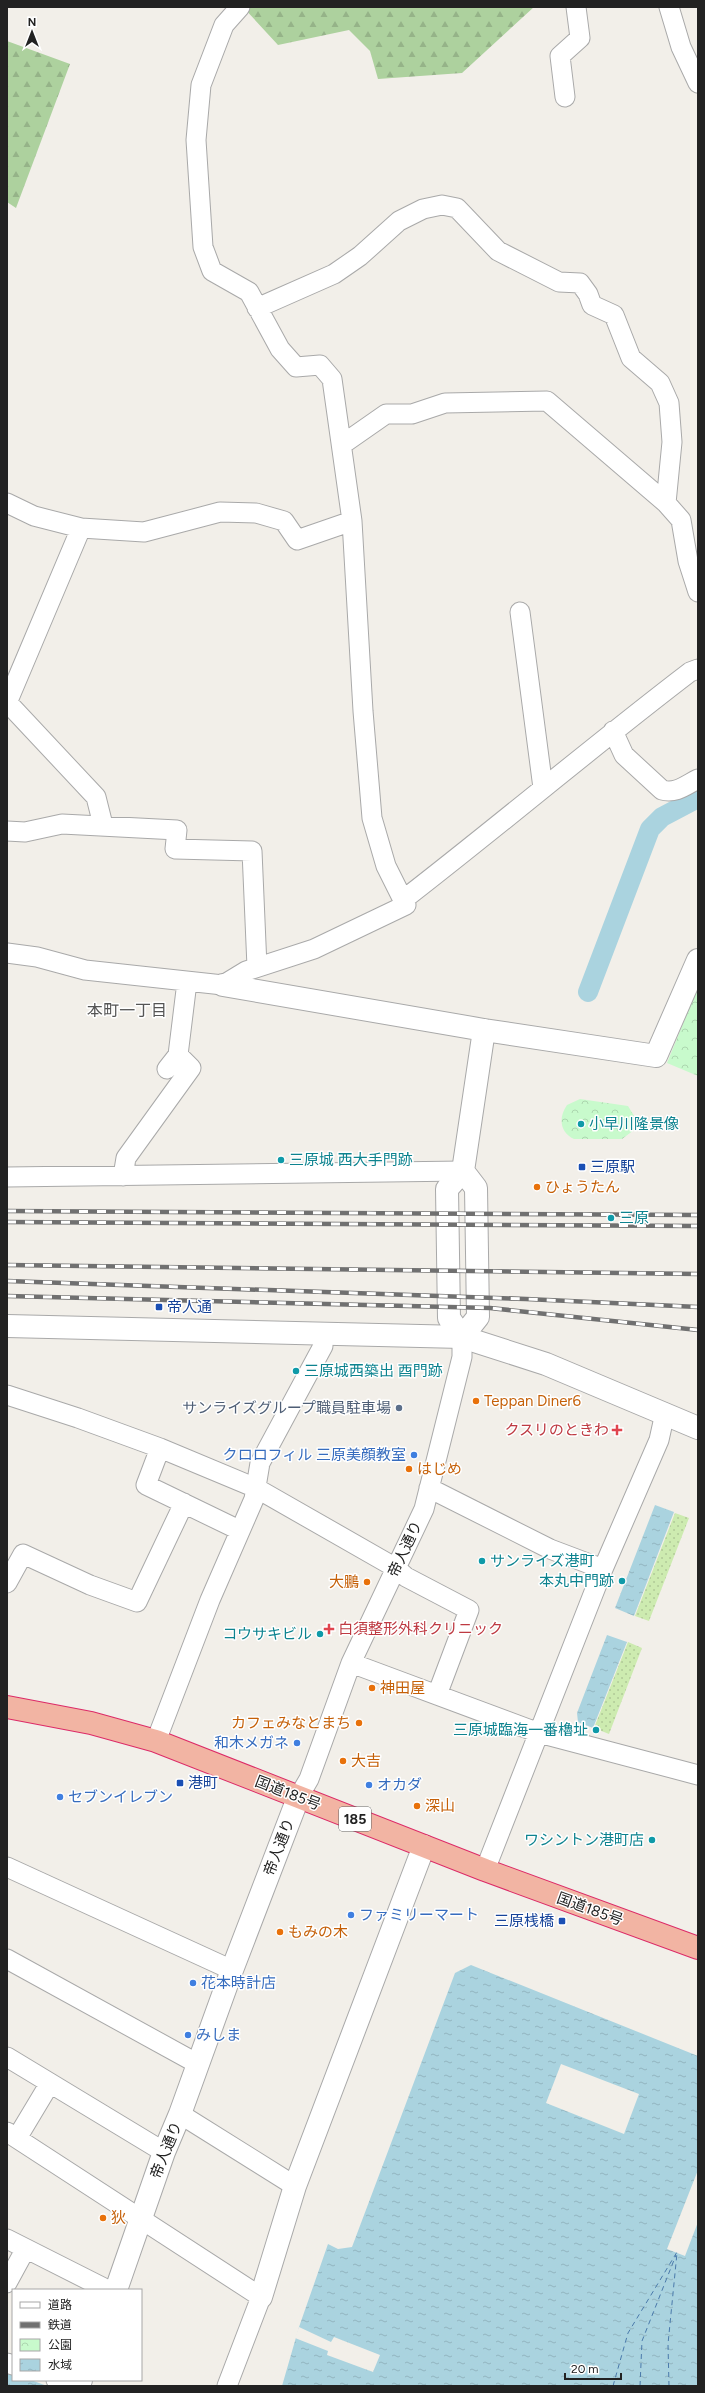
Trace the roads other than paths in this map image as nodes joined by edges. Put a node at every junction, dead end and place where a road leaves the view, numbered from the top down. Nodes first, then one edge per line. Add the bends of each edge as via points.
1 (240, 7) edge
2 (576, 7) edge
3 (668, 7) edge
4 (698, 83) edge
5 (565, 96) dead end
6 (257, 308) junction
7 (343, 444) junction
8 (7, 503) edge
9 (666, 503) junction
10 (352, 522) junction
11 (81, 528) junction
12 (698, 592) edge
13 (520, 612) dead end
14 (698, 669) edge
15 (7, 702) edge
16 (613, 731) junction
17 (698, 779) edge
18 (543, 788) junction
19 (103, 825) junction
20 (7, 831) edge
21 (403, 900) junction
22 (7, 953) edge
23 (698, 960) edge
24 (257, 967) junction
25 (187, 982) junction
26 (223, 986) junction
27 (484, 1030) junction
28 (463, 1171) junction
29 (123, 1176) junction
30 (7, 1177) edge
31 (7, 1326) edge
32 (323, 1333) junction
33 (462, 1337) junction
34 (7, 1395) edge
35 (665, 1413) junction
36 (698, 1428) edge
37 (160, 1448) junction
38 (256, 1488) junction
39 (429, 1488) junction
40 (184, 1503) junction
41 (239, 1530) junction
42 (396, 1568) junction
43 (603, 1569) junction
44 (7, 1583) edge
45 (351, 1663) junction
46 (437, 1695) junction
47 (7, 1707) edge
48 (539, 1733) junction
49 (156, 1741) junction
50 (698, 1775) edge
51 (298, 1798) junction
52 (424, 1846) junction
53 (7, 1867) edge
54 (485, 1870) junction
55 (698, 1948) edge
56 (7, 1959) edge
57 (232, 1970) junction
58 (7, 2057) edge
59 (198, 2064) junction
60 (50, 2083) junction
61 (180, 2114) junction
62 (12, 2135) edge
63 (164, 2152) junction
64 (295, 2186) junction
65 (141, 2218) junction
66 (7, 2239) edge
67 (25, 2250) junction
68 (7, 2283) edge
69 (106, 2289) edge
70 (116, 2289) edge
71 (261, 2297) junction
72 (59, 2381) edge
73 (73, 2386) edge
74 (227, 2386) edge

1 - 6 street via 224,25 201,85 196,140 203,248 212,271 249,292
2 - 5 street via 580,38 560,56
3 - 4 street
6 - 7 street via 280,349 296,367 320,365 332,379
6 - 9 street via 334,274 360,256 399,221 423,209 442,205 457,208 498,251 559,282 580,283 588,294 592,306 614,315 631,358 660,383 669,403 672,442
7 - 9 street via 386,414 412,414 445,403 547,401
7 - 10 street
8 - 11 street via 34,516
9 - 12 street via 681,520 688,562
10 - 11 street via 297,540 284,521 256,513 220,512 144,532
10 - 21 street via 372,818 386,866
11 - 15 street
13 - 18 street
14 - 16 street via 690,672
15 - 19 street via 96,797
16 - 17 street via 624,755 662,790 670,792
16 - 18 street
18 - 21 street
19 - 20 street via 62,824 25,832
19 - 24 street via 177,830 175,849 252,851
21 - 24 street via 406,905 341,937 300,954
22 - 25 street via 37,957 85,970
23 - 27 street via 656,1056
24 - 26 street via 237,975
25 - 26 street
25 - 29 street via 173,1062 191,1068 126,1158
26 - 27 street
27 - 28 street
28 - 29 street
28 - 33 street via 476,1188 478,1317
29 - 30 street
31 - 32 street
32 - 33 street
32 - 38 street via 323,1346 260,1463
33 - 35 street via 546,1364
33 - 39 street, 帝人通り via 462,1356
34 - 37 street
35 - 36 street
35 - 43 street via 659,1440
37 - 38 street
37 - 40 street via 146,1484
38 - 41 street via 254,1499
38 - 42 street
39 - 42 street, 帝人通り via 424,1509
39 - 43 street via 550,1549
40 - 41 street
40 - 44 street via 137,1602 90,1585 23,1554
41 - 49 street
42 - 45 street, 帝人通り
42 - 46 street via 406,1577 468,1610
43 - 48 street
45 - 46 street
45 - 51 street, 帝人通り via 309,1779
46 - 48 street
47 - 49 highway, 国道185号 / 185 via 91,1723
48 - 50 street
48 - 54 street
49 - 51 highway, 国道185号 / 185
51 - 52 highway, 国道185号 / 185
51 - 57 street, 帝人通り
52 - 54 highway, 国道185号 / 185
52 - 64 street
53 - 57 street
54 - 55 highway, 国道185号 / 185
56 - 59 street
57 - 59 street, 帝人通り
58 - 60 street
59 - 61 street, 帝人通り
60 - 62 street
60 - 63 street
61 - 63 street, 帝人通り
61 - 64 street
62 - 65 street
63 - 65 street, 帝人通り
64 - 71 street
65 - 70 street, 帝人通り
65 - 71 street
66 - 67 street
67 - 68 street
67 - 69 street
71 - 74 street
72 - 73 street

